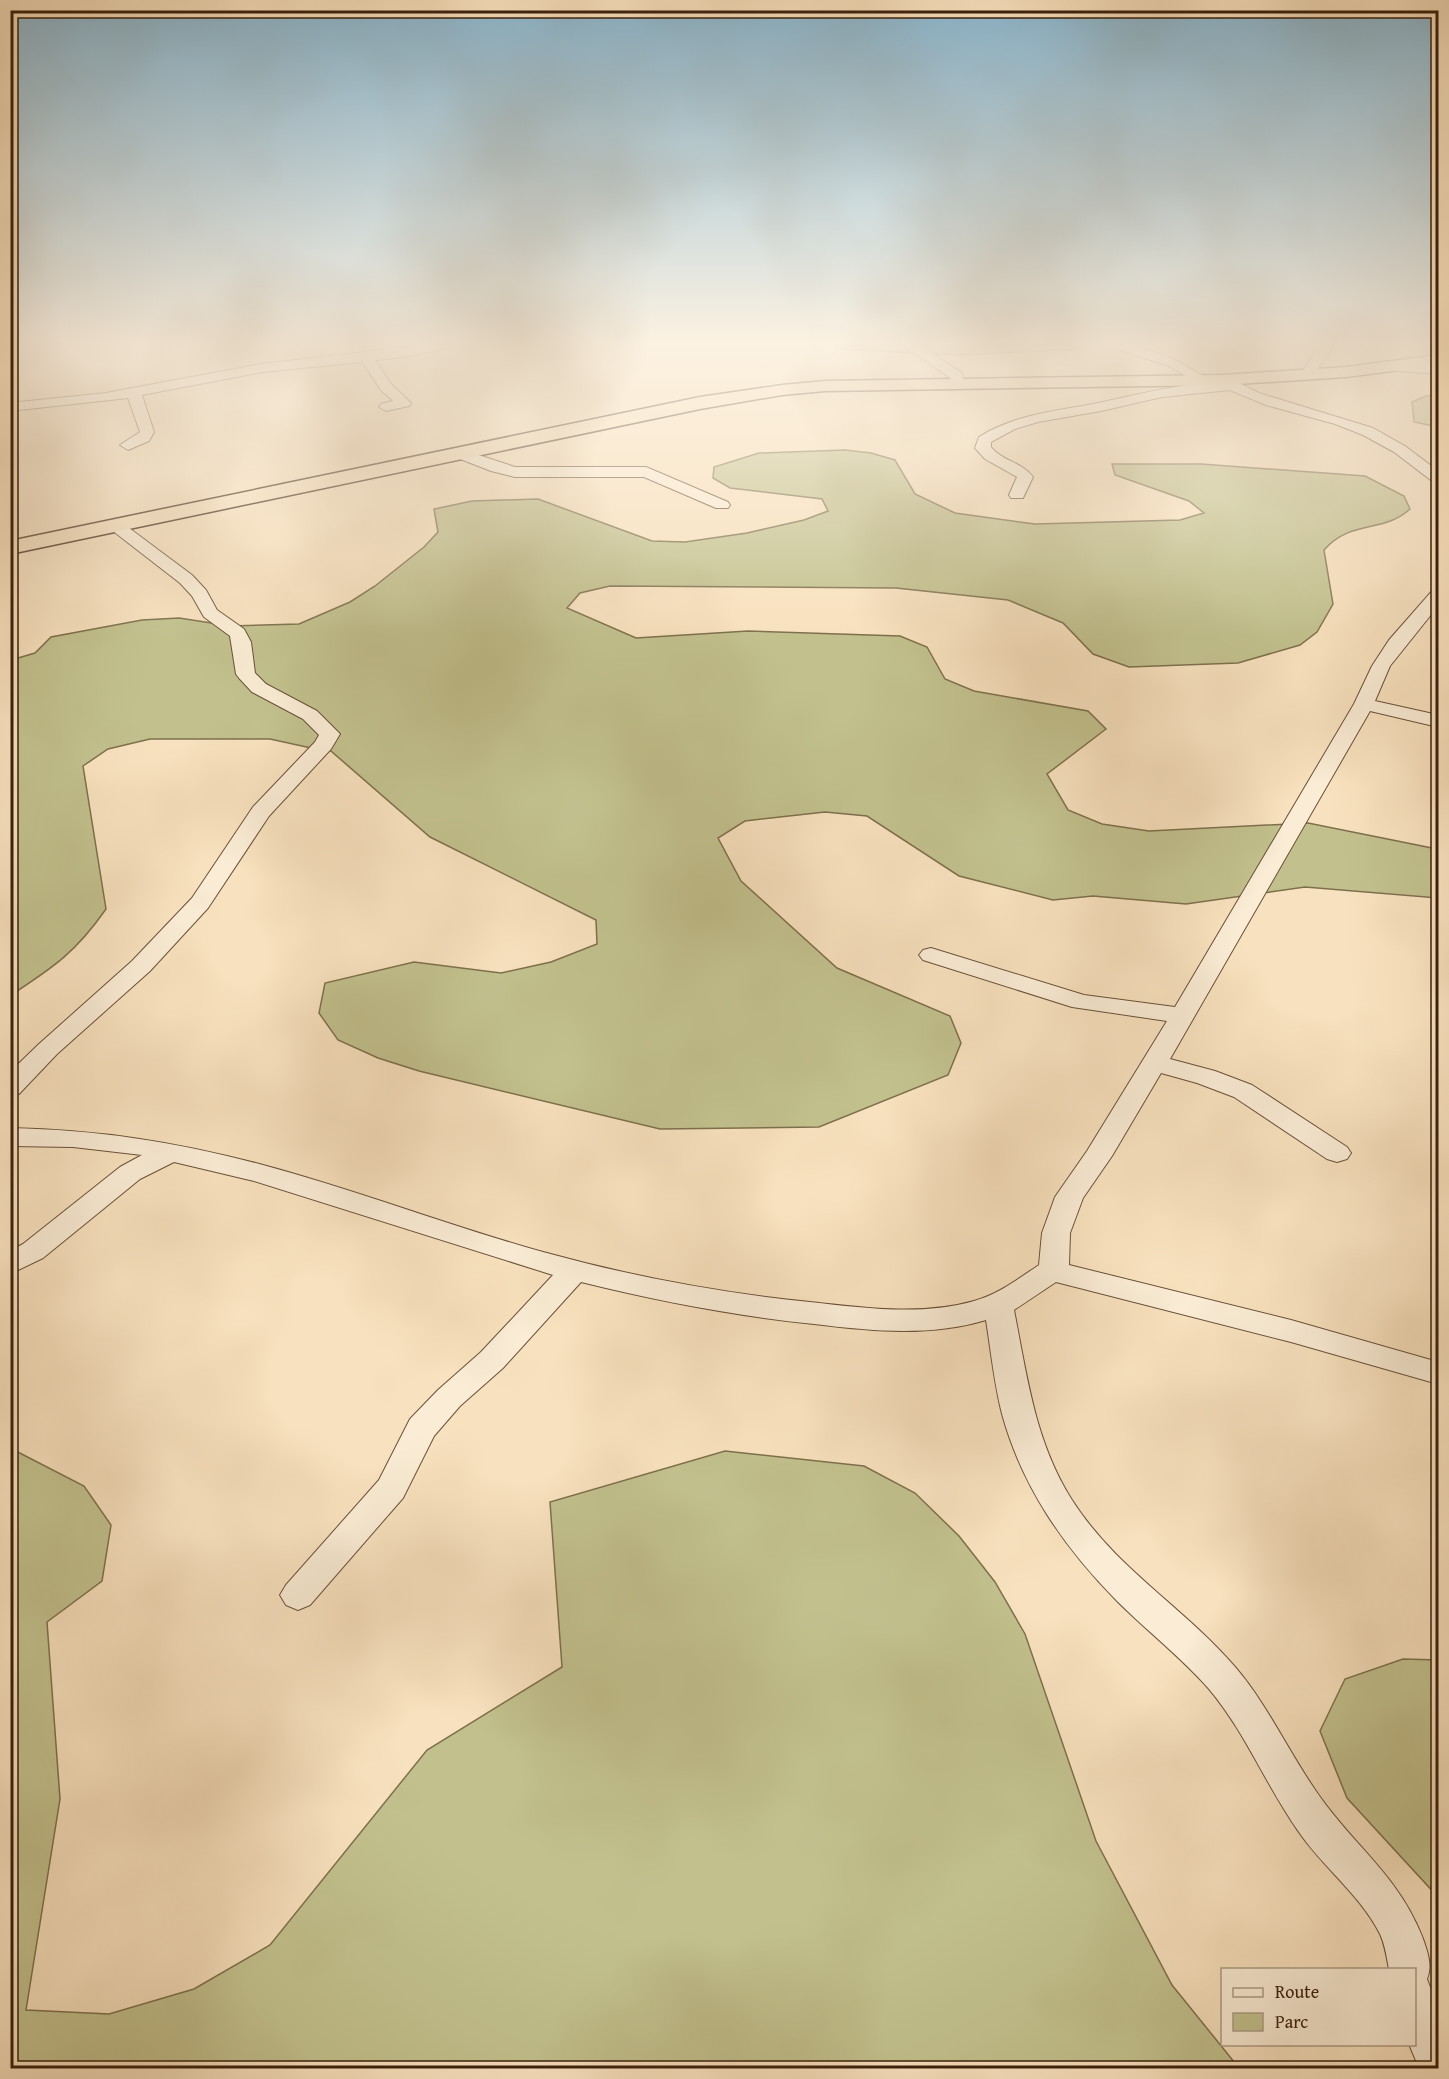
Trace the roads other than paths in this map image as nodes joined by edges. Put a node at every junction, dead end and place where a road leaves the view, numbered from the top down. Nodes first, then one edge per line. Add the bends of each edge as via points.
1 (135, 442) edge
2 (516, 442) edge
3 (984, 442) edge
4 (1388, 442) edge
5 (128, 445) dead end
6 (460, 454) junction
7 (1438, 461) edge
8 (1420, 463) junction
9 (1438, 478) edge
10 (1017, 495) dead end
11 (722, 505) dead end
12 (115, 525) junction
13 (10, 548) edge
14 (1438, 595) edge
15 (1364, 704) junction
16 (1438, 721) edge
17 (931, 955) dead end
18 (1183, 1016) junction
19 (1154, 1063) junction
20 (10, 1088) edge
21 (10, 1137) edge
22 (171, 1152) junction
23 (1337, 1153) dead end
24 (10, 1264) edge
25 (574, 1270) junction
26 (1052, 1271) junction
27 (998, 1305) junction
28 (1438, 1372) edge
29 (298, 1595) dead end
30 (1410, 1968) edge
31 (1416, 2005) edge
32 (1438, 2061) edge

1 - 5 street
2 - 6 highway
3 - 10 street via 983,448 990,456 1022,472 1025,477
4 - 8 street
6 - 11 street via 515,472 646,472
6 - 12 highway
7 - 8 street
8 - 9 street
12 - 13 highway
12 - 20 street via 186,579 210,613 238,633 246,674 259,688 309,715 330,734 261,812 200,903 141,966
14 - 15 street via 1381,666
15 - 16 street
15 - 18 street
17 - 18 street via 1082,1002
18 - 19 street
19 - 23 street via 1243,1091
19 - 26 street via 1069,1197 1056,1233
21 - 22 street via 101,1139
22 - 24 street via 130,1173 33,1251
22 - 25 street via 361,1203 503,1251
25 - 27 street via 629,1285 763,1308 887,1322 948,1317
25 - 29 street via 492,1360 421,1428 391,1489
26 - 27 street
26 - 28 street
27 - 30 street via 1018,1413 1041,1472 1067,1521 1118,1579 1223,1679 1257,1726 1295,1796 1391,1911 1407,1946
31 - 32 street

